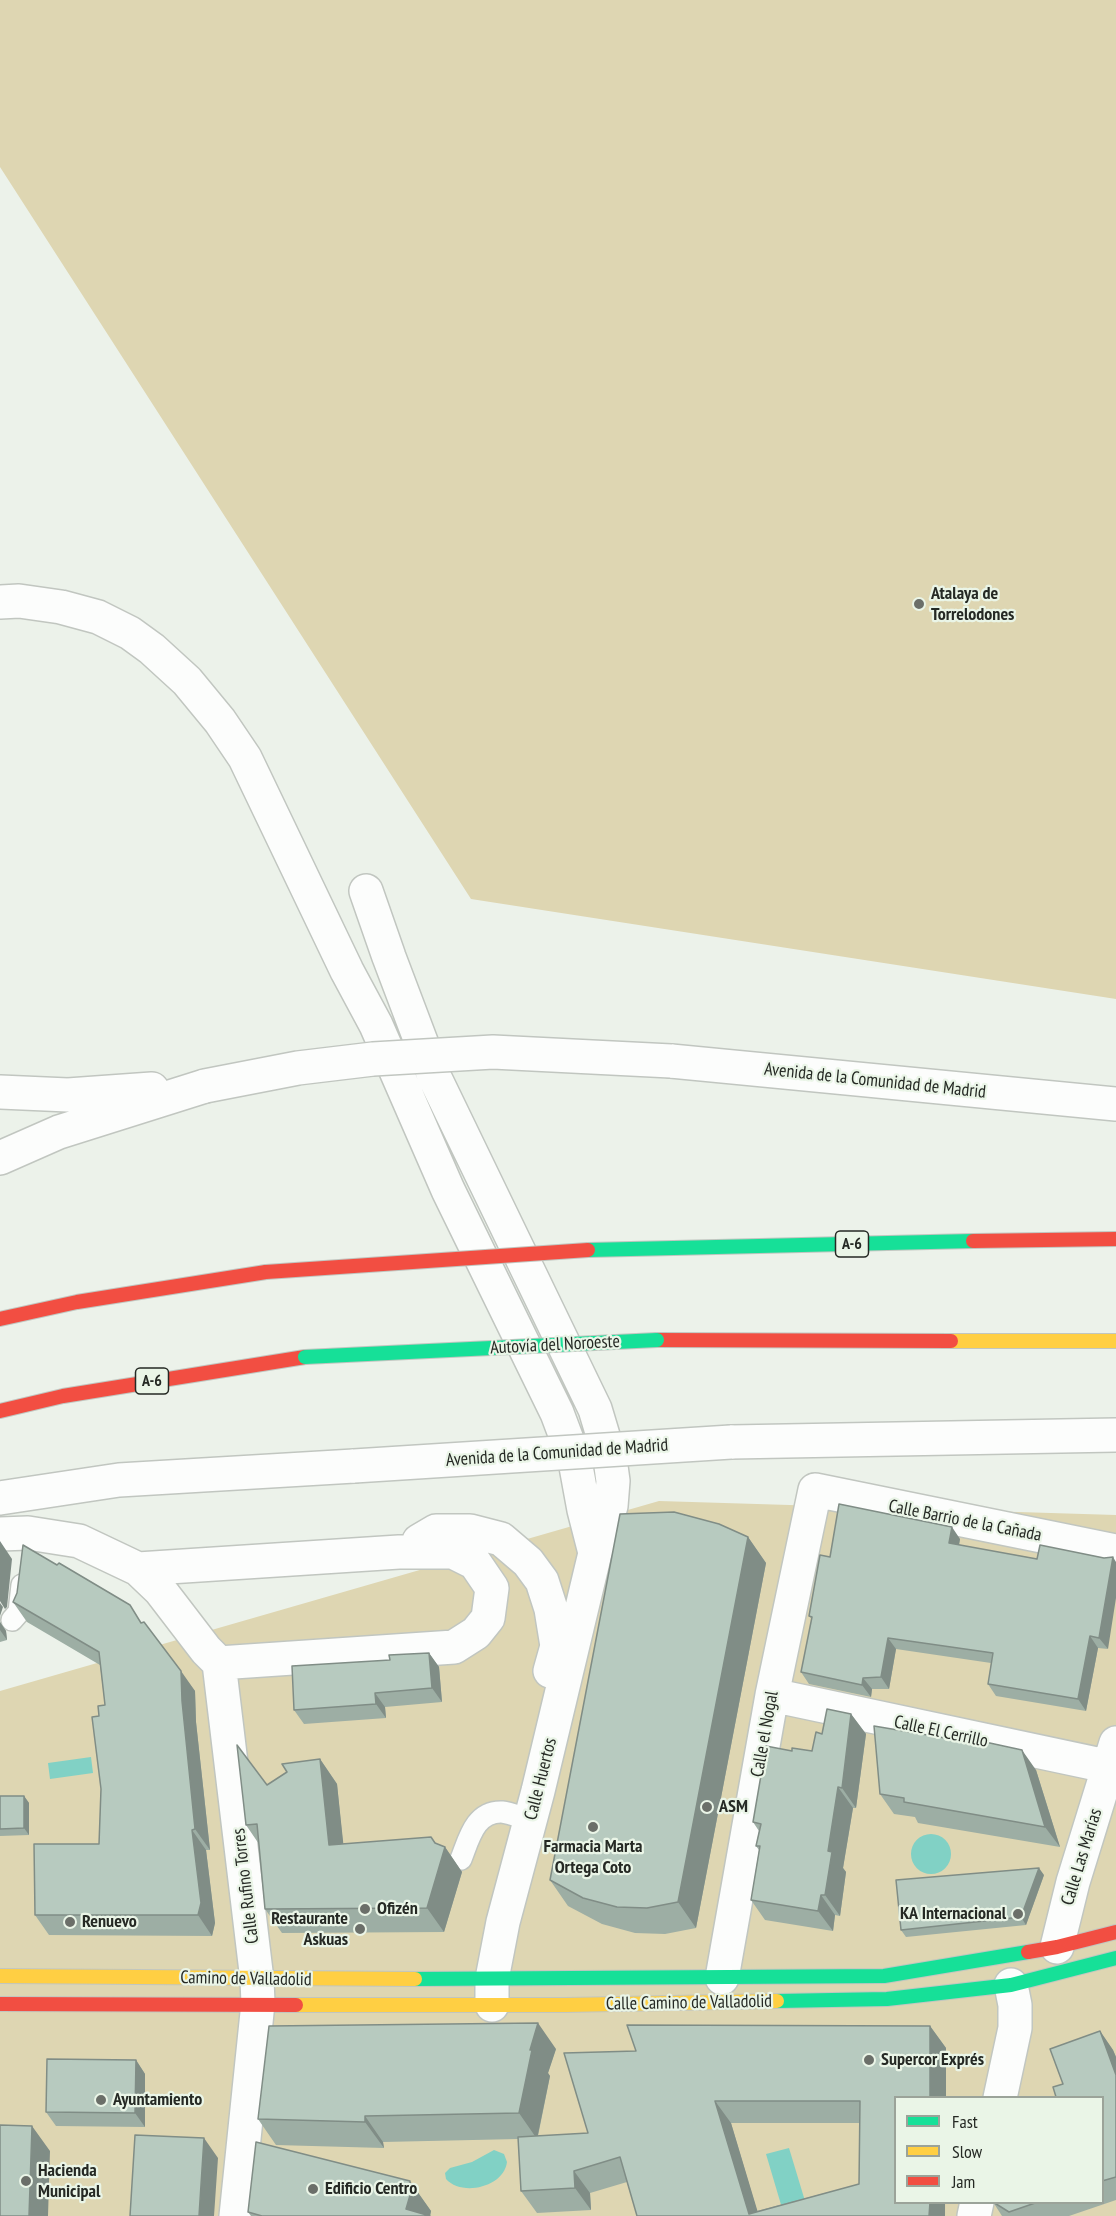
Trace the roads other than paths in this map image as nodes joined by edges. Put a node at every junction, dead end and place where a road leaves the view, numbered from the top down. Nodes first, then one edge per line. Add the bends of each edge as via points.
1 (0, 602) edge
2 (366, 891) dead end
3 (205, 1086) junction
4 (0, 1092) edge
5 (1116, 1104) edge
6 (0, 1158) edge
7 (1116, 1239) edge
8 (0, 1319) edge
9 (1116, 1341) edge
10 (0, 1411) edge
11 (1116, 1435) edge
12 (814, 1490) joint
13 (0, 1498) edge
14 (19, 1548) edge
15 (1116, 1551) edge
16 (399, 1552) junction
17 (595, 1553) junction
18 (138, 1569) junction
19 (12, 1620) dead end
20 (219, 1664) junction
21 (772, 1695) junction
22 (550, 1742) junction
23 (1114, 1760) edge
24 (531, 1820) junction
25 (461, 1859) dead end
26 (1116, 1932) edge
27 (1057, 1947) junction
28 (1116, 1958) edge
29 (0, 1976) edge
30 (722, 1978) junction
31 (1011, 1985) junction
32 (258, 1991) junction
33 (492, 1992) junction
34 (0, 2004) edge
35 (1000, 2096) edge
36 (236, 2216) edge

1 - 17 street via 61,607 98,617 130,633 187,681 245,758 376,1025 448,1190 557,1413 576,1461
2 - 17 street, Calle Huertos via 434,1076 595,1409 613,1481 610,1506
3 - 4 street via 68,1095
3 - 5 street, Avenida de la Comunidad de Madrid, bridge via 373,1059 493,1052 671,1061
3 - 6 street via 59,1132
7 - 8 main road, A-6, bridge via 588,1250 266,1272 77,1302
9 - 10 main road, Autovía del Noroeste / A-6, bridge via 657,1340 305,1357 63,1396
11 - 13 street, Avenida de la Comunidad de Madrid, bridge via 731,1442 119,1480
12 - 15 street, Calle Barrio de la Cañada
12 - 21 street, Calle el Nogal
14 - 18 street via 79,1541
14 - 19 lane via 19,1612
16 - 18 street
16 - 20 street via 453,1552 475,1563 492,1588 488,1618 476,1633 454,1647
16 - 22 street via 436,1531 470,1531 501,1539 528,1562 542,1581 556,1646 541,1710
17 - 22 street, Calle Huertos
18 - 20 street via 160,1590
20 - 32 street, Calle Rufino Torres
21 - 23 street, Calle El Cerrillo
21 - 30 street, Calle el Nogal
22 - 24 street, Calle Huertos
23 - 27 street, Calle Las Marías
24 - 25 lane via 502,1812 488,1815 475,1824
24 - 33 street, Calle Huertos via 503,1922
26 - 27 main road, Calle Camino de Valladolid
27 - 30 main road, Calle Camino de Valladolid via 884,1976
28 - 31 main road, Calle Camino de Valladolid
29 - 32 main road, Camino de Valladolid
30 - 33 main road, Calle Camino de Valladolid
31 - 33 main road, Calle Camino de Valladolid via 886,1999
31 - 35 street via 1015,2028
32 - 33 main road, Camino de Valladolid
32 - 33 main road, Calle Camino de Valladolid
32 - 34 main road, Camino de Valladolid
32 - 36 street, Calle Rufino Torres

